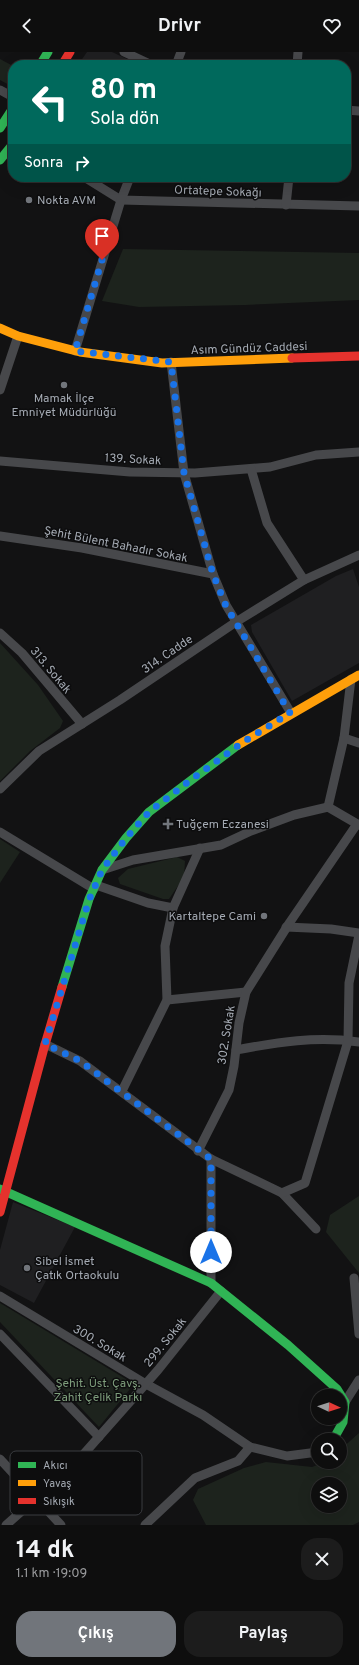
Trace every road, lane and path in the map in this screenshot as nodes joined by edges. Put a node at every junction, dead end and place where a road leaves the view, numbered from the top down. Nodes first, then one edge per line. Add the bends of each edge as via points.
1 (124, 52) edge
2 (141, 60) edge
3 (8, 116) edge
4 (0, 128) edge
5 (8, 150) edge
6 (0, 160) edge
7 (92, 182) edge
8 (128, 182) edge
9 (288, 182) edge
10 (120, 200) junction
11 (286, 205) junction
12 (359, 206) edge
13 (0, 328) edge
14 (18, 336) junction
15 (75, 351) junction
16 (359, 356) edge
17 (171, 362) junction
18 (0, 390) edge
19 (359, 452) edge
20 (0, 461) edge
21 (251, 469) junction
22 (184, 473) junction
23 (0, 536) edge
24 (359, 555) edge
25 (213, 574) junction
26 (304, 580) junction
27 (236, 622) junction
28 (0, 633) edge
29 (359, 674) edge
30 (351, 679) junction
31 (290, 713) junction
32 (82, 724) junction
33 (344, 738) junction
34 (359, 742) edge
35 (0, 789) edge
36 (328, 806) junction
37 (358, 824) edge
38 (0, 832) edge
39 (200, 848) junction
40 (102, 870) junction
41 (95, 887) junction
42 (173, 908) junction
43 (286, 928) junction
44 (359, 934) edge
45 (246, 992) junction
46 (167, 1000) junction
47 (348, 1041) junction
48 (359, 1042) edge
49 (45, 1044) junction
50 (236, 1050) junction
51 (122, 1091) junction
52 (198, 1151) junction
53 (211, 1159) junction
54 (2, 1189) edge
55 (282, 1193) junction
56 (0, 1212) edge
57 (316, 1229) dead end
58 (354, 1278) dead end
59 (212, 1283) junction
60 (222, 1291) junction
61 (0, 1296) edge
62 (0, 1334) edge
63 (359, 1334) edge
64 (359, 1380) edge
65 (146, 1384) junction
66 (337, 1389) edge
67 (347, 1399) edge
68 (99, 1437) junction
69 (250, 1447) junction
70 (86, 1451) edge
71 (311, 1453) edge
72 (0, 1459) edge
73 (10, 1469) edge
74 (17, 1515) edge
75 (52, 1515) edge
76 (6, 1525) edge
77 (61, 1525) edge
78 (145, 1525) edge

1 - 2 street
3 - 4 street
5 - 6 street
7 - 10 street
8 - 10 street
9 - 11 street
10 - 11 street, Ortatepe Sokağı
10 - 15 street
11 - 12 street, Ortatepe Sokağı
13 - 14 street, Asım Gündüz Caddesi
14 - 15 street, Asım Gündüz Caddesi
14 - 18 street
15 - 17 street, Asım Gündüz Caddesi
16 - 17 street, Asım Gündüz Caddesi
17 - 22 street
19 - 21 street, 139. Sokak via 316,456
20 - 22 street, 139. Sokak via 130,472
21 - 22 street, 139. Sokak
21 - 26 street via 267,522
22 - 25 street
23 - 25 street, Şehit Bülent Bahadır Sokak via 82,548
24 - 26 street, 314. Cadde
25 - 27 street
26 - 27 street, 314. Cadde
27 - 31 street
27 - 32 street, 314. Cadde
28 - 32 street, 313. Sokak via 22,653
29 - 30 street
30 - 31 street
30 - 33 street
31 - 40 street via 243,742 149,812
32 - 35 street, 314. Cadde via 38,751
33 - 34 street
33 - 36 street
36 - 37 street
36 - 39 street via 294,815 221,845
37 - 43 street, 302. Sokak
38 - 41 street
39 - 40 street via 133,860
39 - 42 street
40 - 41 street
41 - 42 street
41 - 49 street
42 - 46 street via 165,946
43 - 44 street via 331,929
43 - 45 street, 302. Sokak
44 - 47 street via 350,983
45 - 46 street
45 - 50 street, 302. Sokak
46 - 51 street
47 - 48 street
47 - 50 street via 286,1040
47 - 55 street via 305,1183
49 - 51 street via 80,1061
49 - 54 street
50 - 52 street, 302. Sokak via 229,1090
51 - 52 street
52 - 53 street
53 - 55 street
53 - 59 street
54 - 56 street
54 - 59 street
55 - 57 street
58 - 63 street
59 - 60 street
60 - 65 street, 299. Sokak
60 - 66 street
61 - 65 street, 300. Sokak
62 - 68 street
64 - 67 street
65 - 68 street, 299. Sokak
65 - 69 street, 300. Sokak via 203,1415
68 - 70 street, 299. Sokak
69 - 71 street via 286,1456
69 - 78 street via 238,1461 195,1478
72 - 73 street
74 - 76 street, 299. Sokak
75 - 77 street

